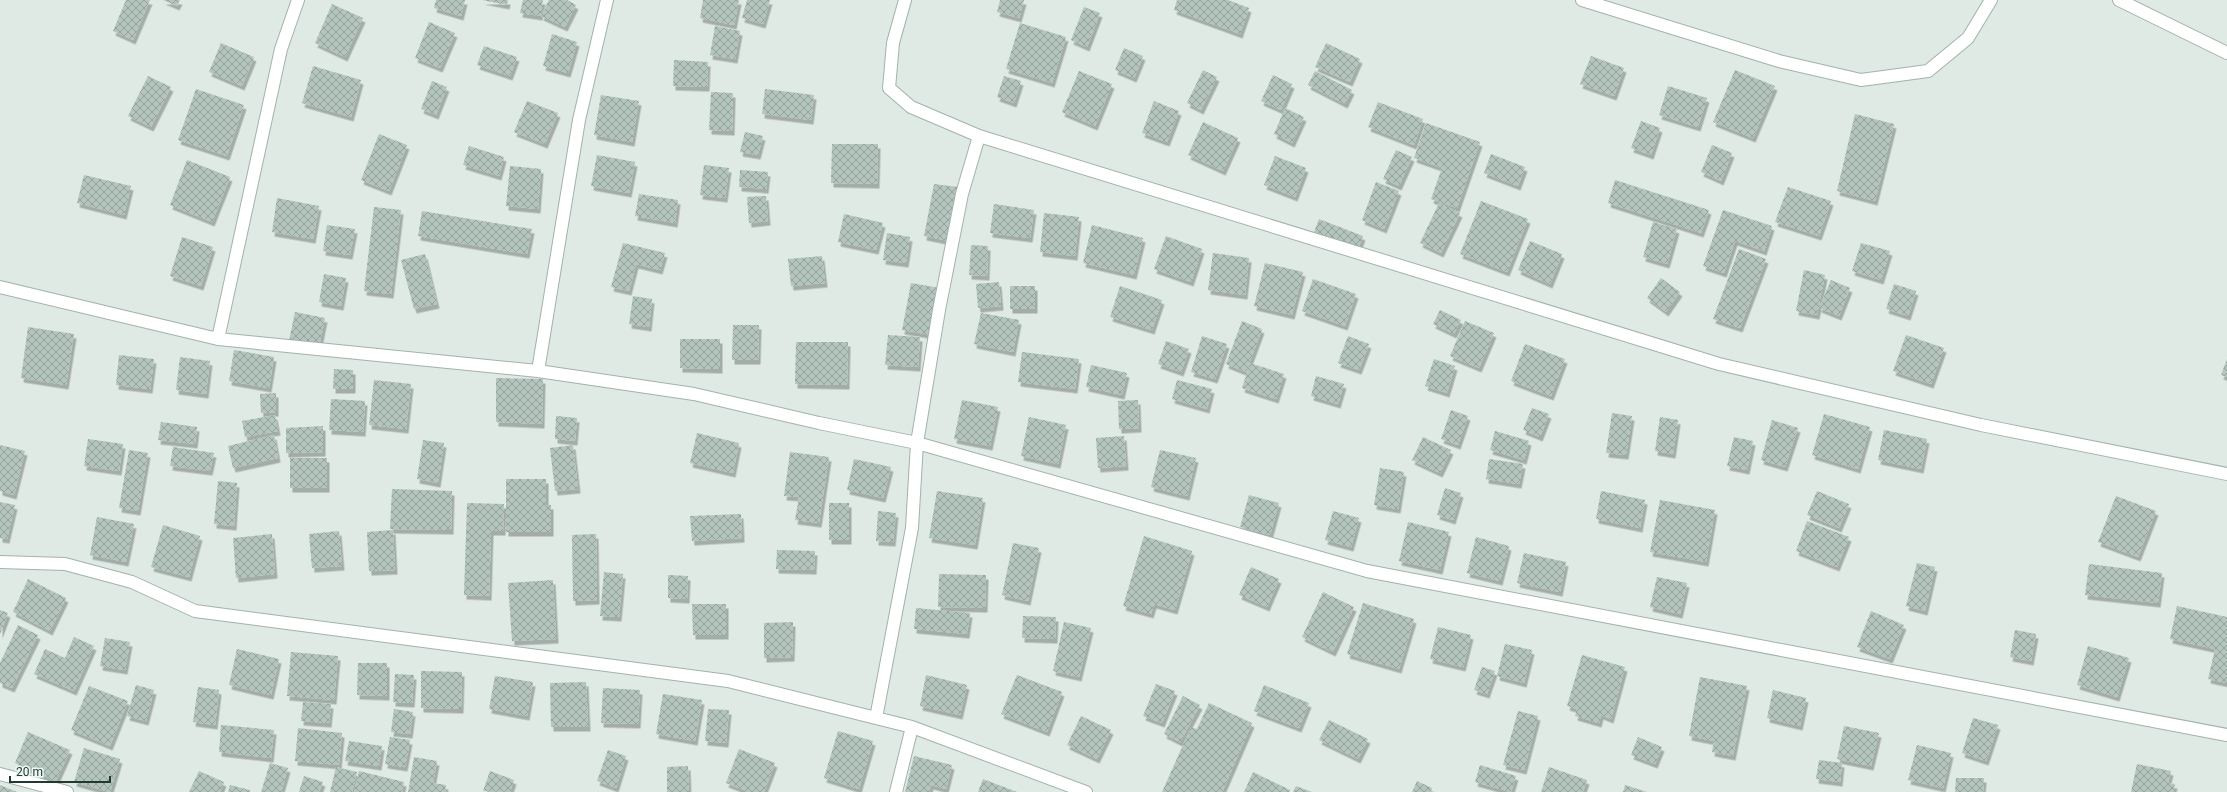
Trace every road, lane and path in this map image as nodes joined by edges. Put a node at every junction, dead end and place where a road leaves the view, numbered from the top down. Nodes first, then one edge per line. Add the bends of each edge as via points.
1 (298, 0) edge
2 (607, 0) edge
3 (905, 0) edge
4 (1582, 0) edge
5 (1991, 0) edge
6 (2119, 0) edge
7 (2227, 53) edge
8 (979, 136) junction
9 (0, 287) edge
10 (218, 339) junction
11 (538, 370) junction
12 (917, 443) junction
13 (2227, 474) edge
14 (0, 562) edge
15 (876, 718) junction
16 (912, 727) junction
17 (2227, 735) edge
18 (0, 774) edge
19 (67, 792) edge
20 (896, 792) edge
21 (1086, 792) edge

1 - 10 street via 281,49
2 - 11 street via 579,120
3 - 8 street via 893,42 890,88 911,107
4 - 5 street via 1779,61 1861,80 1928,71 1968,38
6 - 7 street
8 - 12 street via 962,194 939,310
8 - 13 street via 1719,364 1981,425
9 - 10 street
10 - 11 street
11 - 12 street via 694,394
12 - 15 street via 912,528
12 - 17 street via 1367,571
14 - 15 street via 65,564 132,582 195,611 728,681
15 - 16 street
16 - 20 street
16 - 21 street
18 - 19 street

